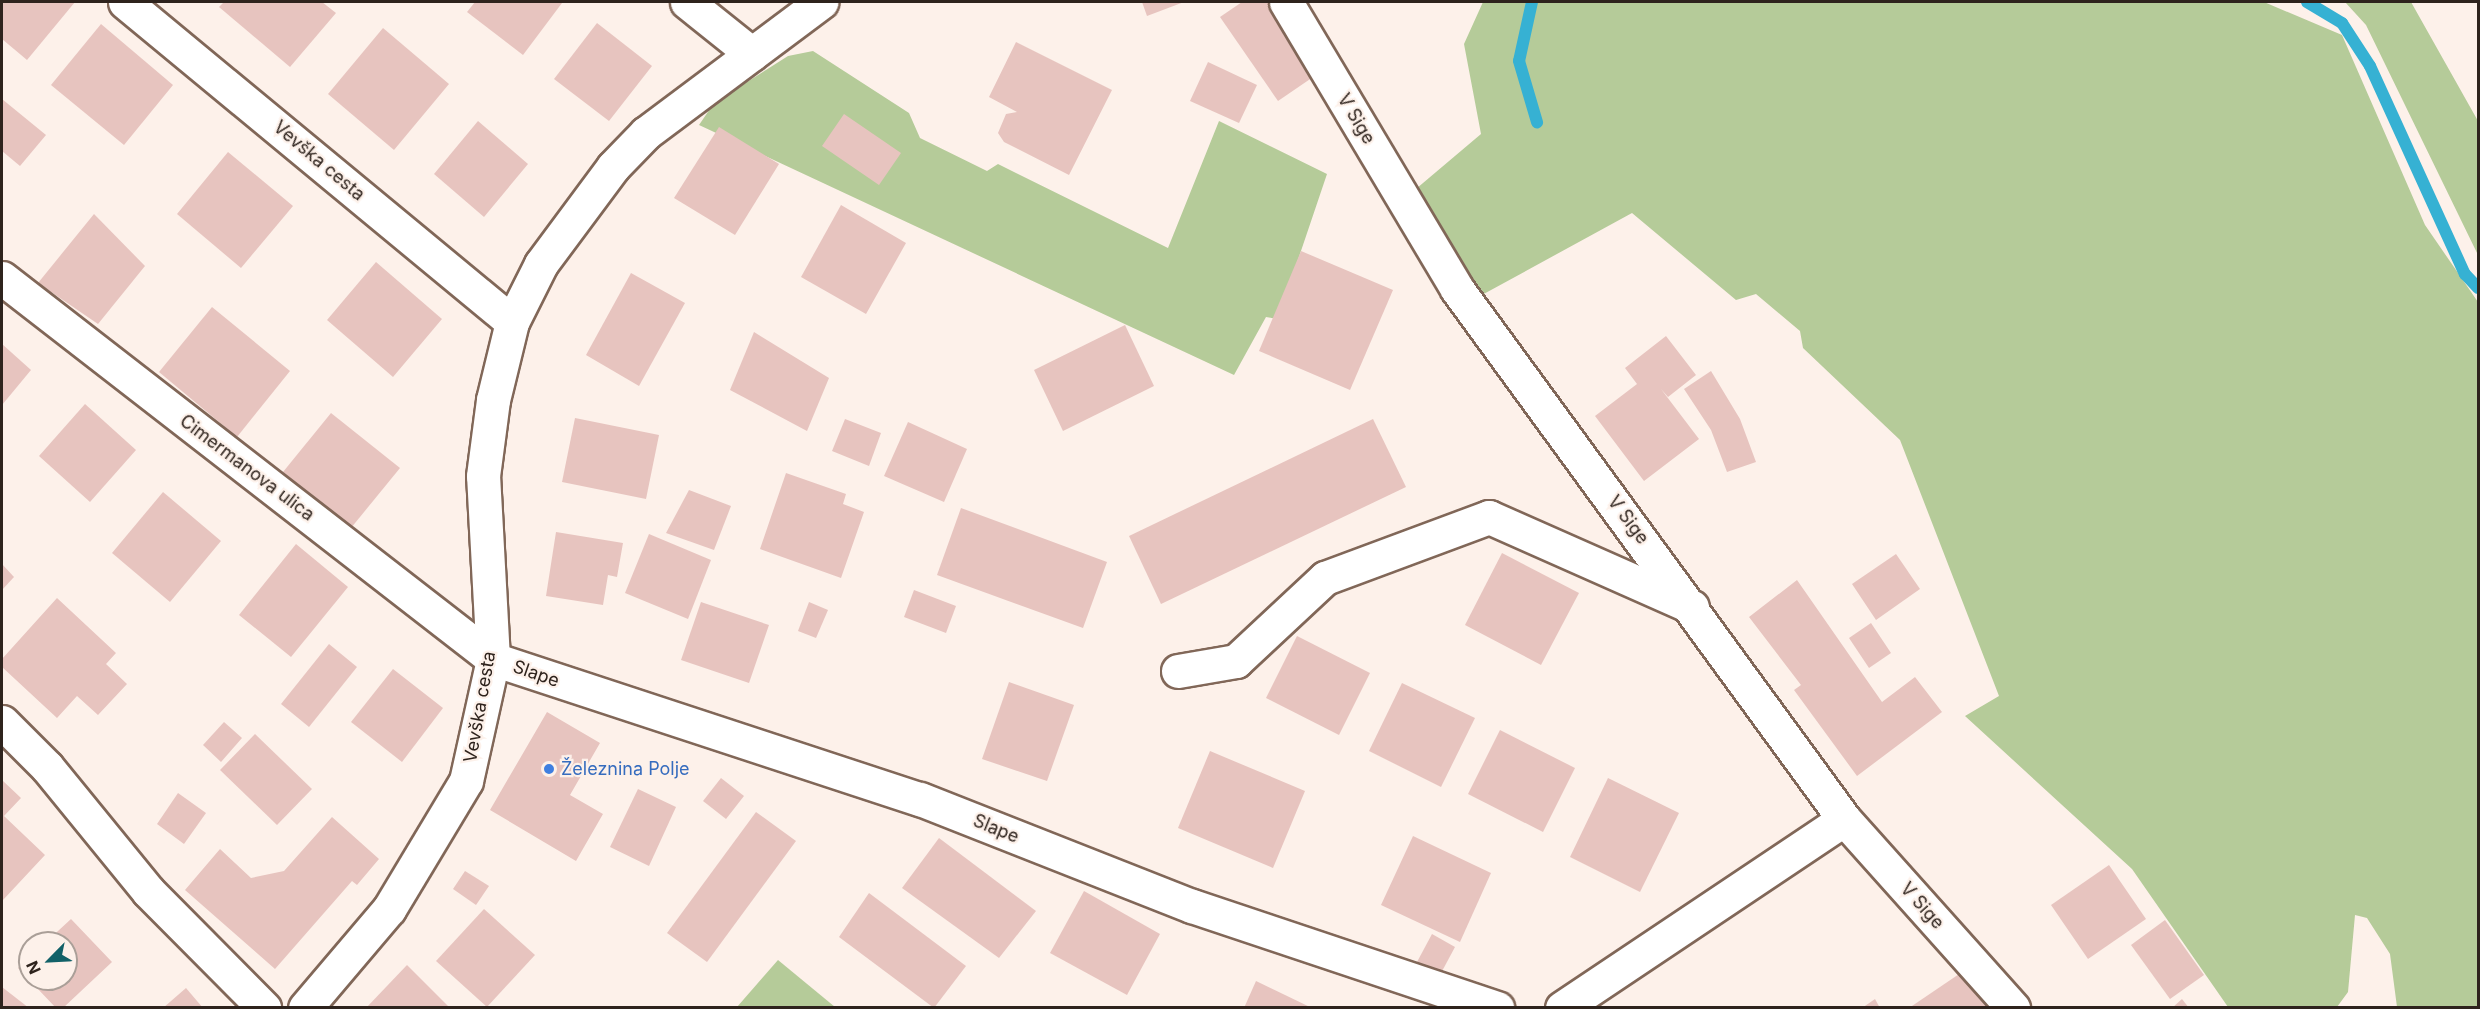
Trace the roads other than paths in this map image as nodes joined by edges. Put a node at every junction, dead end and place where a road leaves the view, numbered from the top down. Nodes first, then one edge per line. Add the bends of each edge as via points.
1 (125, 2) edge
2 (687, 2) edge
3 (821, 2) edge
4 (1286, 2) edge
5 (752, 54) junction
6 (2, 278) edge
7 (512, 322) junction
8 (1693, 608) junction
9 (493, 658) junction
10 (1178, 670) dead end
11 (2, 722) edge
12 (1844, 819) junction
13 (264, 1008) edge
14 (305, 1008) edge
15 (1497, 1008) edge
16 (1562, 1008) edge
17 (2013, 1008) edge

1 - 7 street, Vevška cesta
2 - 5 street
3 - 5 street, Vevška cesta
4 - 8 street, V Sige via 1457,289
5 - 7 street, Vevška cesta via 646,133 613,167 541,264
6 - 9 street, Cimermanova ulica
7 - 9 street, Vevška cesta via 493,400 483,476
8 - 10 street via 1489,517 1325,578 1236,661
8 - 12 street, V Sige
9 - 14 street, Vevška cesta via 466,781 452,813 389,909
9 - 15 street, Slape via 920,799 1192,906
11 - 13 street via 47,767 148,891
12 - 16 street
12 - 17 street, V Sige

